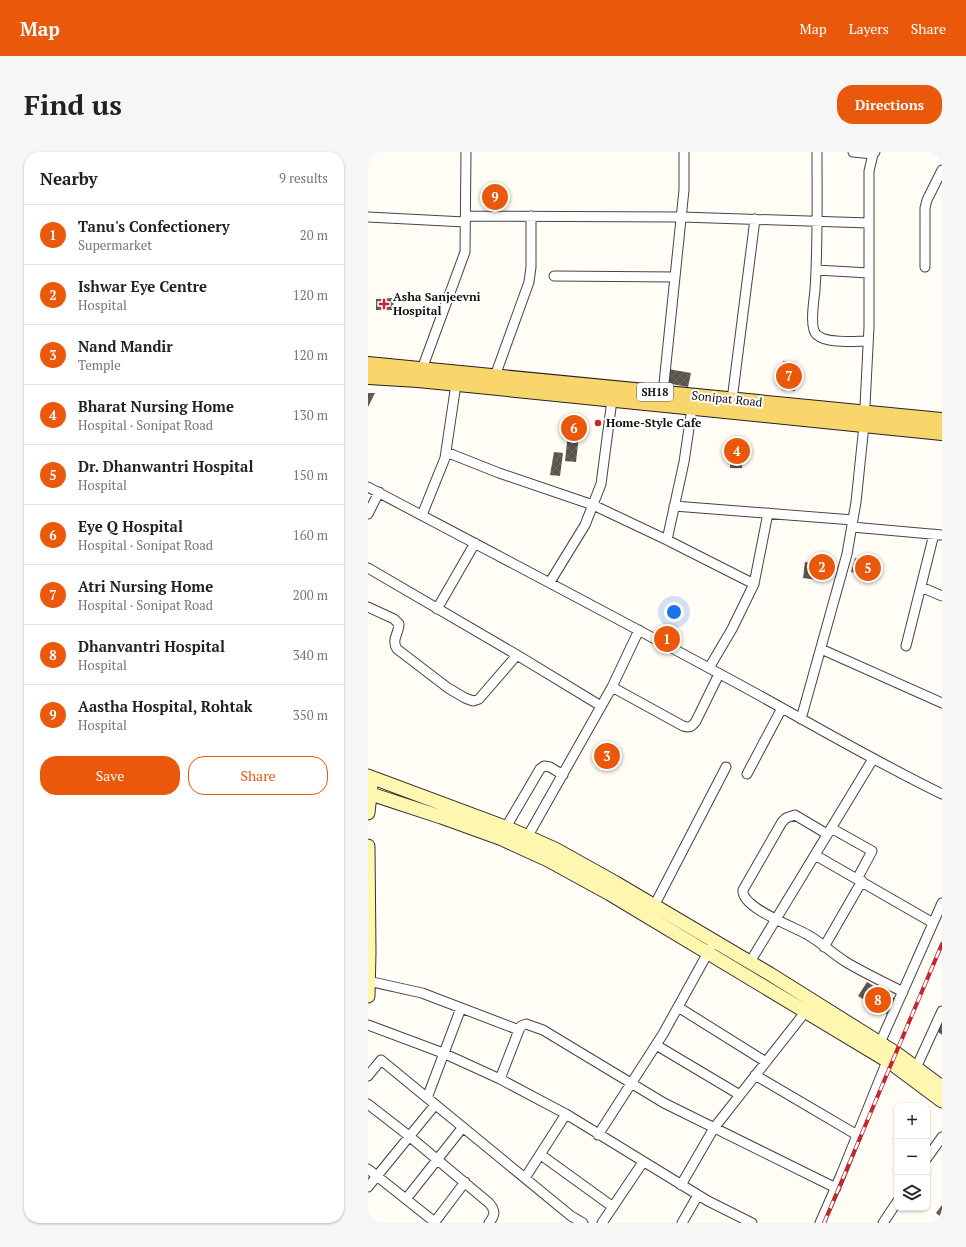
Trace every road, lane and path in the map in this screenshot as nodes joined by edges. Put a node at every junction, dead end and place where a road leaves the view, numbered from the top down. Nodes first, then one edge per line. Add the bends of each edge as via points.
1 (466, 152) edge
2 (684, 152) edge
3 (817, 152) edge
4 (853, 152) edge
5 (874, 153) edge
6 (942, 170) edge
7 (531, 216) junction
8 (368, 217) edge
9 (682, 217) junction
10 (465, 219) junction
11 (755, 219) junction
12 (817, 221) junction
13 (869, 223) junction
14 (925, 267) dead end
15 (816, 270) junction
16 (869, 273) junction
17 (554, 276) dead end
18 (675, 277) junction
19 (868, 341) junction
20 (368, 364) edge
21 (422, 369) junction
22 (495, 376) junction
23 (368, 377) edge
24 (456, 384) junction
25 (663, 393) junction
26 (612, 400) junction
27 (732, 400) junction
28 (692, 408) junction
29 (864, 419) junction
30 (942, 420) edge
31 (942, 432) edge
32 (446, 452) junction
33 (368, 487) edge
34 (379, 492) junction
35 (593, 505) junction
36 (674, 506) junction
37 (768, 513) junction
38 (368, 514) edge
39 (422, 515) junction
40 (852, 523) junction
41 (938, 535) edge
42 (667, 540) junction
43 (475, 543) junction
44 (368, 568) edge
45 (550, 582) junction
46 (754, 584) junction
47 (921, 587) junction
48 (942, 596) edge
49 (368, 607) edge
50 (437, 609) junction
51 (639, 630) junction
52 (906, 646) dead end
53 (821, 648) junction
54 (517, 655) junction
55 (709, 668) junction
56 (719, 674) junction
57 (612, 687) junction
58 (942, 702) edge
59 (601, 706) junction
60 (782, 708) junction
61 (801, 719) junction
62 (873, 759) junction
63 (726, 767) dead end
64 (746, 774) dead end
65 (563, 775) junction
66 (370, 777) edge
67 (369, 793) edge
68 (942, 794) edge
69 (368, 813) edge
70 (506, 827) junction
71 (829, 831) junction
72 (525, 842) junction
73 (368, 846) edge
74 (815, 855) junction
75 (582, 871) junction
76 (859, 880) junction
77 (942, 903) edge
78 (654, 906) junction
79 (776, 920) junction
80 (934, 922) junction
81 (712, 947) junction
82 (824, 947) junction
83 (750, 962) junction
84 (368, 981) edge
85 (903, 992) junction
86 (368, 996) edge
87 (678, 1007) junction
88 (461, 1008) junction
89 (942, 1011) edge
90 (806, 1012) junction
91 (368, 1025) edge
92 (519, 1030) junction
93 (880, 1044) junction
94 (656, 1045) junction
95 (443, 1054) junction
96 (887, 1061) junction
97 (766, 1062) junction
98 (916, 1068) junction
99 (756, 1075) junction
100 (368, 1076) edge
101 (500, 1079) junction
102 (632, 1083) junction
103 (942, 1087) edge
104 (740, 1095) junction
105 (427, 1098) junction
106 (942, 1101) edge
107 (368, 1104) edge
108 (435, 1104) junction
109 (566, 1114) junction
110 (463, 1127) junction
111 (714, 1128) junction
112 (598, 1135) junction
113 (857, 1135) junction
114 (409, 1136) junction
115 (942, 1136) edge
116 (930, 1154) edge
117 (541, 1155) junction
118 (437, 1159) junction
119 (642, 1162) junction
120 (368, 1169) edge
121 (377, 1176) junction
122 (525, 1178) junction
123 (465, 1182) junction
124 (681, 1185) junction
125 (368, 1187) edge
126 (836, 1188) junction
127 (698, 1195) junction
128 (406, 1199) junction
129 (894, 1206) edge
130 (613, 1207) junction
131 (568, 1219) edge
132 (435, 1223) edge
133 (489, 1223) edge
134 (583, 1223) edge
135 (602, 1223) edge
136 (682, 1223) edge
137 (752, 1223) edge
138 (820, 1223) edge
139 (883, 1223) edge

1 - 10 street
2 - 9 street
3 - 12 street
4 - 5 street
5 - 13 street via 869,171
6 - 14 street via 925,208
7 - 9 street
7 - 10 street
7 - 22 street via 529,282
8 - 10 street
9 - 11 street
9 - 18 street
10 - 21 street via 465,252
11 - 12 street
11 - 27 street
12 - 13 street
12 - 15 street
13 - 16 street
15 - 16 street
15 - 19 street via 814,332 830,340
16 - 19 street
17 - 18 street
18 - 25 street
19 - 29 street
20 - 21 main road, Sonipat Road / SH18
21 - 22 main road, Sonipat Road / SH18
22 - 25 main road, Sonipat Road / SH18
23 - 24 main road, Sonipat Road / SH18
24 - 26 main road, Sonipat Road / SH18
24 - 32 street
25 - 27 main road, Sonipat Road / SH18
26 - 28 main road, Sonipat Road / SH18
26 - 35 street via 602,484
27 - 29 main road, Sonipat Road / SH18
28 - 29 main road, Sonipat Road / SH18
28 - 36 street
29 - 30 main road, Sonipat Road / SH18
29 - 31 main road, Sonipat Road / SH18
29 - 40 street
32 - 35 street
32 - 39 street
33 - 34 street
34 - 38 street
34 - 39 street
35 - 42 street
35 - 45 street via 585,525
36 - 37 street
36 - 42 street
37 - 40 street
37 - 46 street
39 - 43 street
40 - 41 street
40 - 53 street via 847,554
41 - 47 street
42 - 46 street
43 - 45 street
43 - 50 street
44 - 50 street
45 - 51 street
46 - 55 street
47 - 48 street
47 - 52 street
49 - 54 street via 399,624 394,640 397,649 448,688 469,700 479,699
50 - 54 street
51 - 55 street
51 - 57 street
53 - 58 street
53 - 61 street
54 - 59 street
55 - 56 street
56 - 57 street via 696,721 689,727
56 - 60 street
57 - 59 street
59 - 65 street
60 - 61 street
60 - 64 street
61 - 62 street
62 - 68 street
62 - 71 street
63 - 78 street
65 - 70 street via 544,766
65 - 72 street
66 - 67 main road
66 - 70 main road
67 - 69 main road
67 - 72 main road
70 - 72 main road
71 - 74 street
71 - 76 street via 872,851
71 - 79 street via 795,815 782,822 742,894 746,900
72 - 75 main road via 548,860
73 - 84 main road
74 - 76 street
74 - 79 street
75 - 78 main road
75 - 81 main road
76 - 80 street
76 - 82 street
77 - 80 street
78 - 81 main road
79 - 82 street via 809,935
79 - 83 street
80 - 85 street
81 - 83 main road
81 - 87 street
81 - 90 main road
82 - 85 street via 845,962
83 - 93 main road
84 - 86 main road
84 - 88 street via 422,993
85 - 93 street
87 - 94 street
87 - 97 street
88 - 92 street
88 - 95 street
89 - 98 street
90 - 96 main road
90 - 97 street
91 - 95 street
92 - 101 street
92 - 102 street via 526,1024 543,1030
93 - 98 main road
94 - 102 street
94 - 104 street
95 - 101 street
95 - 105 street
96 - 106 main road
96 - 113 street
97 - 99 street
98 - 103 main road
99 - 104 street
99 - 113 street
100 - 105 street via 381,1060
101 - 109 street
102 - 111 street via 664,1103
102 - 112 street
104 - 111 street
105 - 108 street
107 - 114 street
108 - 110 street
108 - 114 street
109 - 112 street
109 - 117 street
110 - 118 street
110 - 122 street
111 - 124 street
111 - 126 street
112 - 119 street
113 - 126 street
114 - 118 street
114 - 121 street
115 - 116 street
117 - 122 street
117 - 130 street
118 - 123 street
118 - 128 street
119 - 124 street
119 - 130 street
120 - 121 street
121 - 125 street
121 - 128 street
122 - 131 street
123 - 132 street
123 - 133 street via 493,1208 494,1217
124 - 127 street
126 - 138 street
127 - 136 street
127 - 137 street
128 - 132 street
129 - 139 street
130 - 135 street
131 - 134 street

